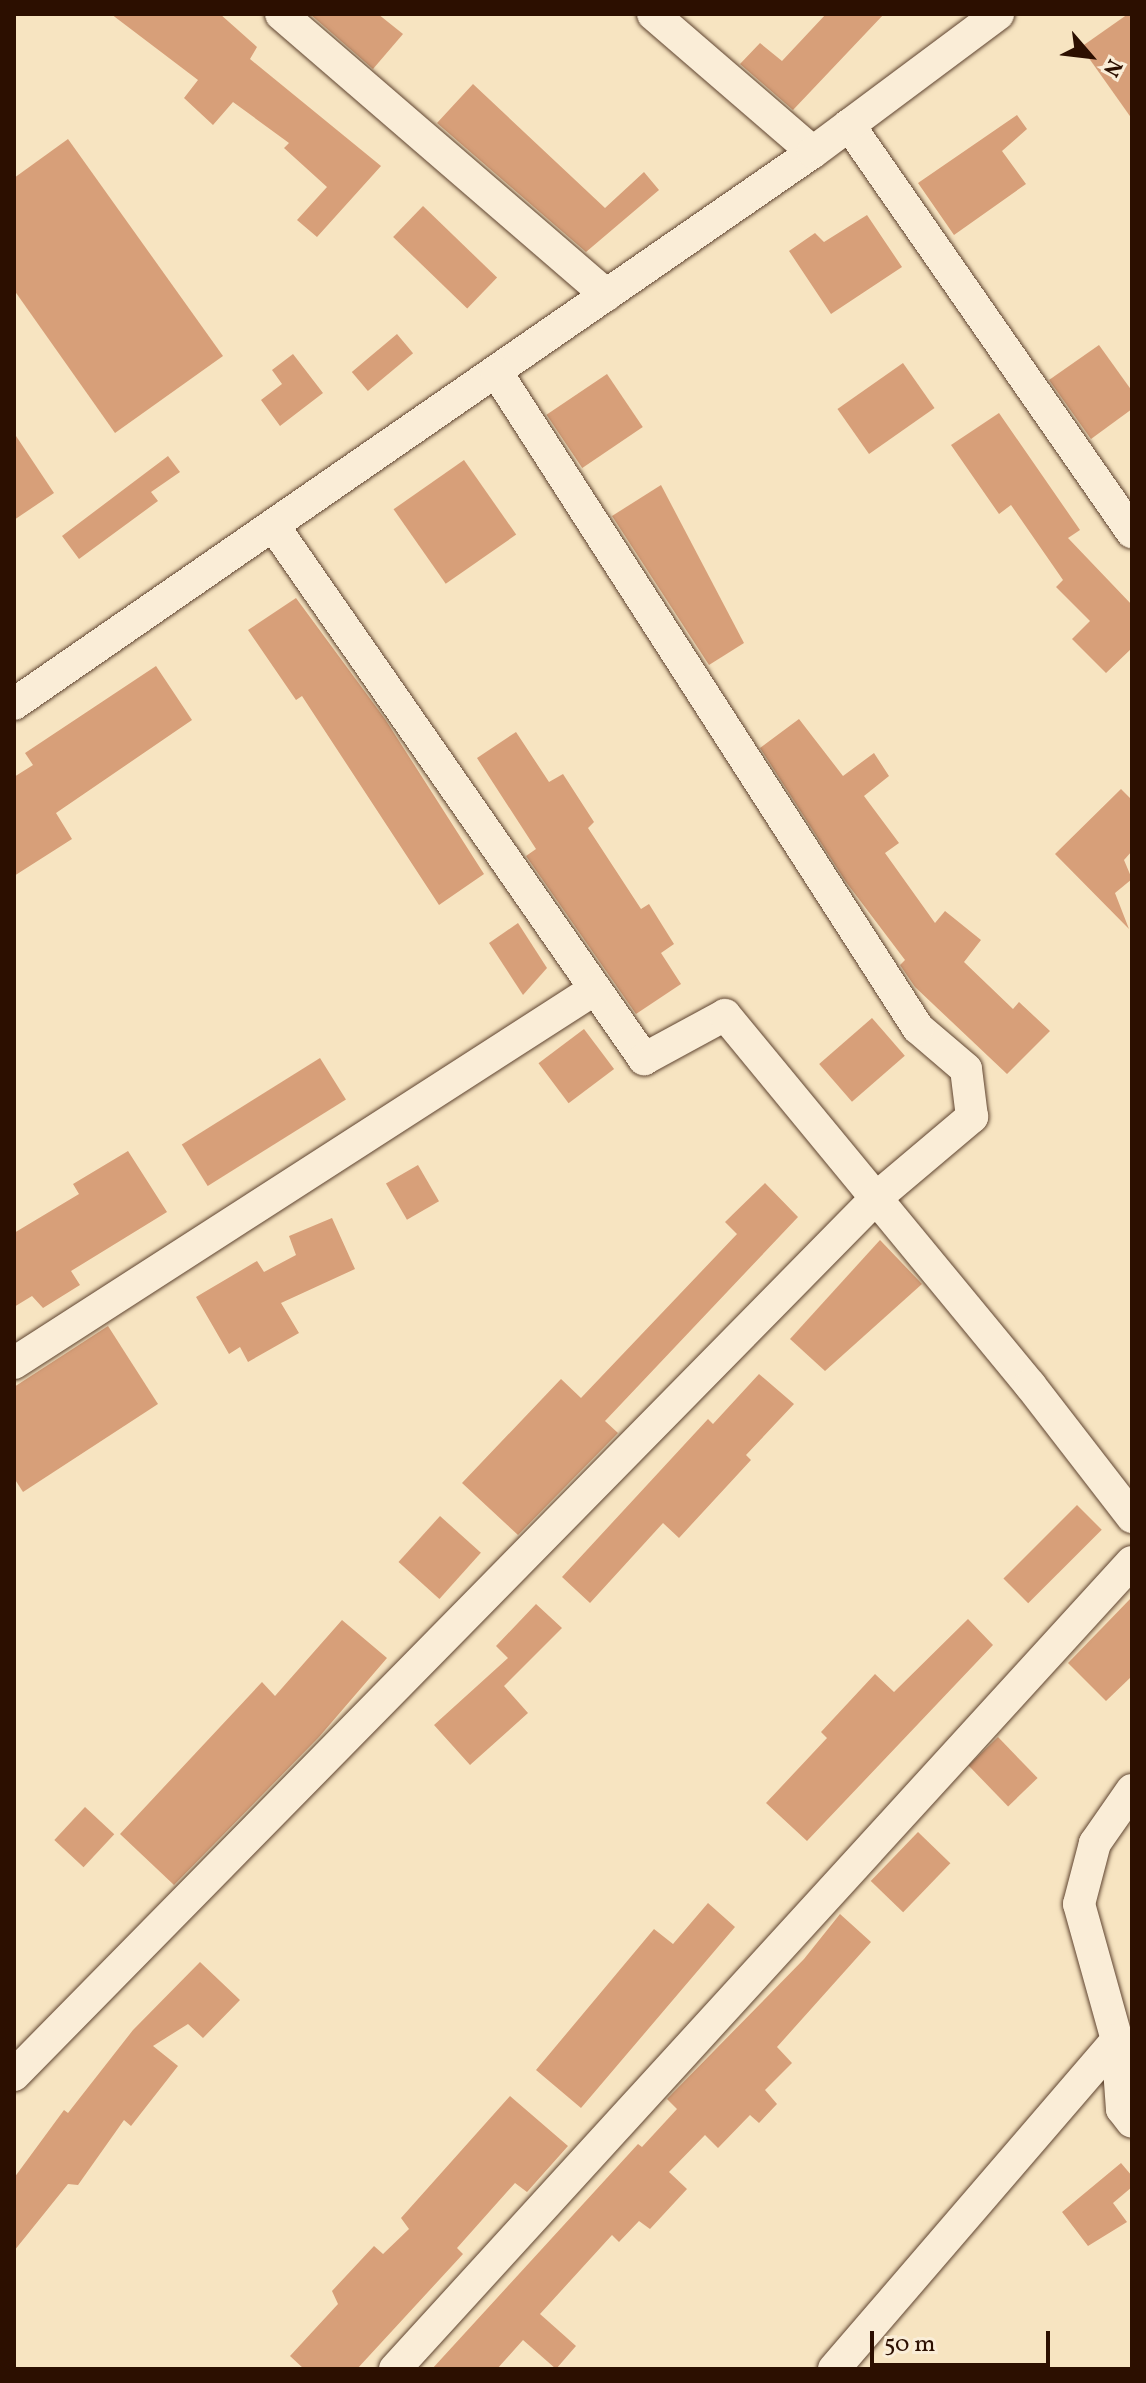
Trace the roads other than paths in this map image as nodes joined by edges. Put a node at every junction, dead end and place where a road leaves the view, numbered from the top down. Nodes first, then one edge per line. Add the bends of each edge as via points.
1 (281, 14) edge
2 (653, 14) edge
3 (998, 14) edge
4 (849, 125) junction
5 (813, 152) junction
6 (607, 295) junction
7 (497, 373) junction
8 (275, 528) junction
9 (1132, 532) edge
10 (14, 704) edge
11 (595, 989) junction
12 (876, 1198) junction
13 (14, 1363) edge
14 (1132, 1517) edge
15 (1132, 1562) edge
16 (1132, 1790) edge
17 (1117, 2040) junction
18 (14, 2075) edge
19 (1132, 2122) edge
20 (395, 2369) edge
21 (834, 2369) edge

1 - 6 street
2 - 5 street
3 - 4 street
4 - 5 street
4 - 9 street
5 - 6 street
6 - 7 street
7 - 8 street
7 - 12 street via 918,1028 966,1069 972,1117
8 - 10 street
8 - 11 street
11 - 12 street via 644,1059 725,1015
11 - 13 street
12 - 14 street
12 - 18 street
15 - 20 street
16 - 17 street via 1095,1843 1079,1904
17 - 19 street via 1122,2109
17 - 21 street

